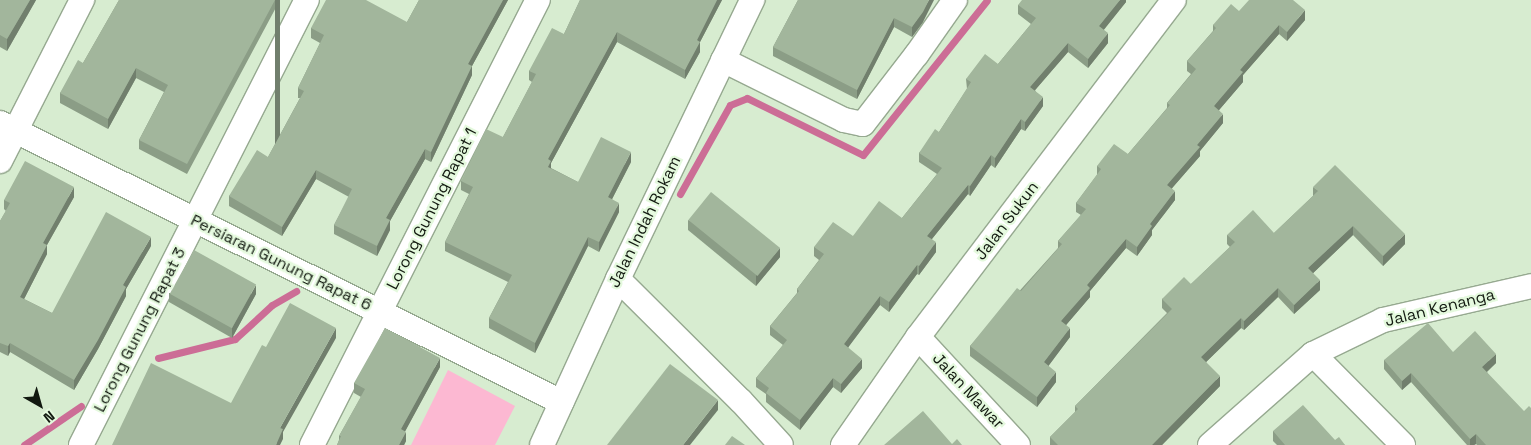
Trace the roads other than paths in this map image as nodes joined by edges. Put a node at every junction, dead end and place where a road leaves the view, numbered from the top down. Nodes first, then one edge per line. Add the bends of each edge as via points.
1 (82, 0) edge
2 (307, 0) edge
3 (538, 0) edge
4 (752, 0) edge
5 (955, 0) edge
6 (1174, 0) edge
7 (723, 60) junction
8 (8, 127) edge
9 (0, 161) edge
10 (196, 221) junction
11 (618, 279) junction
12 (1531, 286) edge
13 (380, 312) junction
14 (918, 337) junction
15 (1313, 354) junction
16 (561, 402) junction
17 (81, 445) edge
18 (312, 445) edge
19 (542, 445) edge
20 (781, 445) edge
21 (843, 445) edge
22 (1018, 445) edge
23 (1210, 445) edge
24 (1403, 445) edge

1 - 8 street
2 - 10 street, Lorong Gunung Rapat 3
3 - 13 street, Lorong Gunung Rapat 1
4 - 7 street, Jalan Indah Rokam
5 - 7 street via 863,124 844,120
6 - 14 street, Jalan Sukun
7 - 11 street, Jalan Indah Rokam
8 - 9 street
8 - 10 street, Persiaran Gunung Rapat 6
10 - 13 street, Persiaran Gunung Rapat 6
10 - 17 street, Lorong Gunung Rapat 3
11 - 16 street, Jalan Indah Rokam
11 - 20 street
12 - 15 street, Jalan Kenanga via 1384,320
13 - 16 street, Persiaran Gunung Rapat 6
13 - 18 street, Lorong Gunung Rapat 1
14 - 21 street, Jalan Sukun
14 - 22 street, Jalan Mawar
15 - 23 street, Jalan Kenanga
15 - 24 street
16 - 19 street, Jalan Indah Rokam

